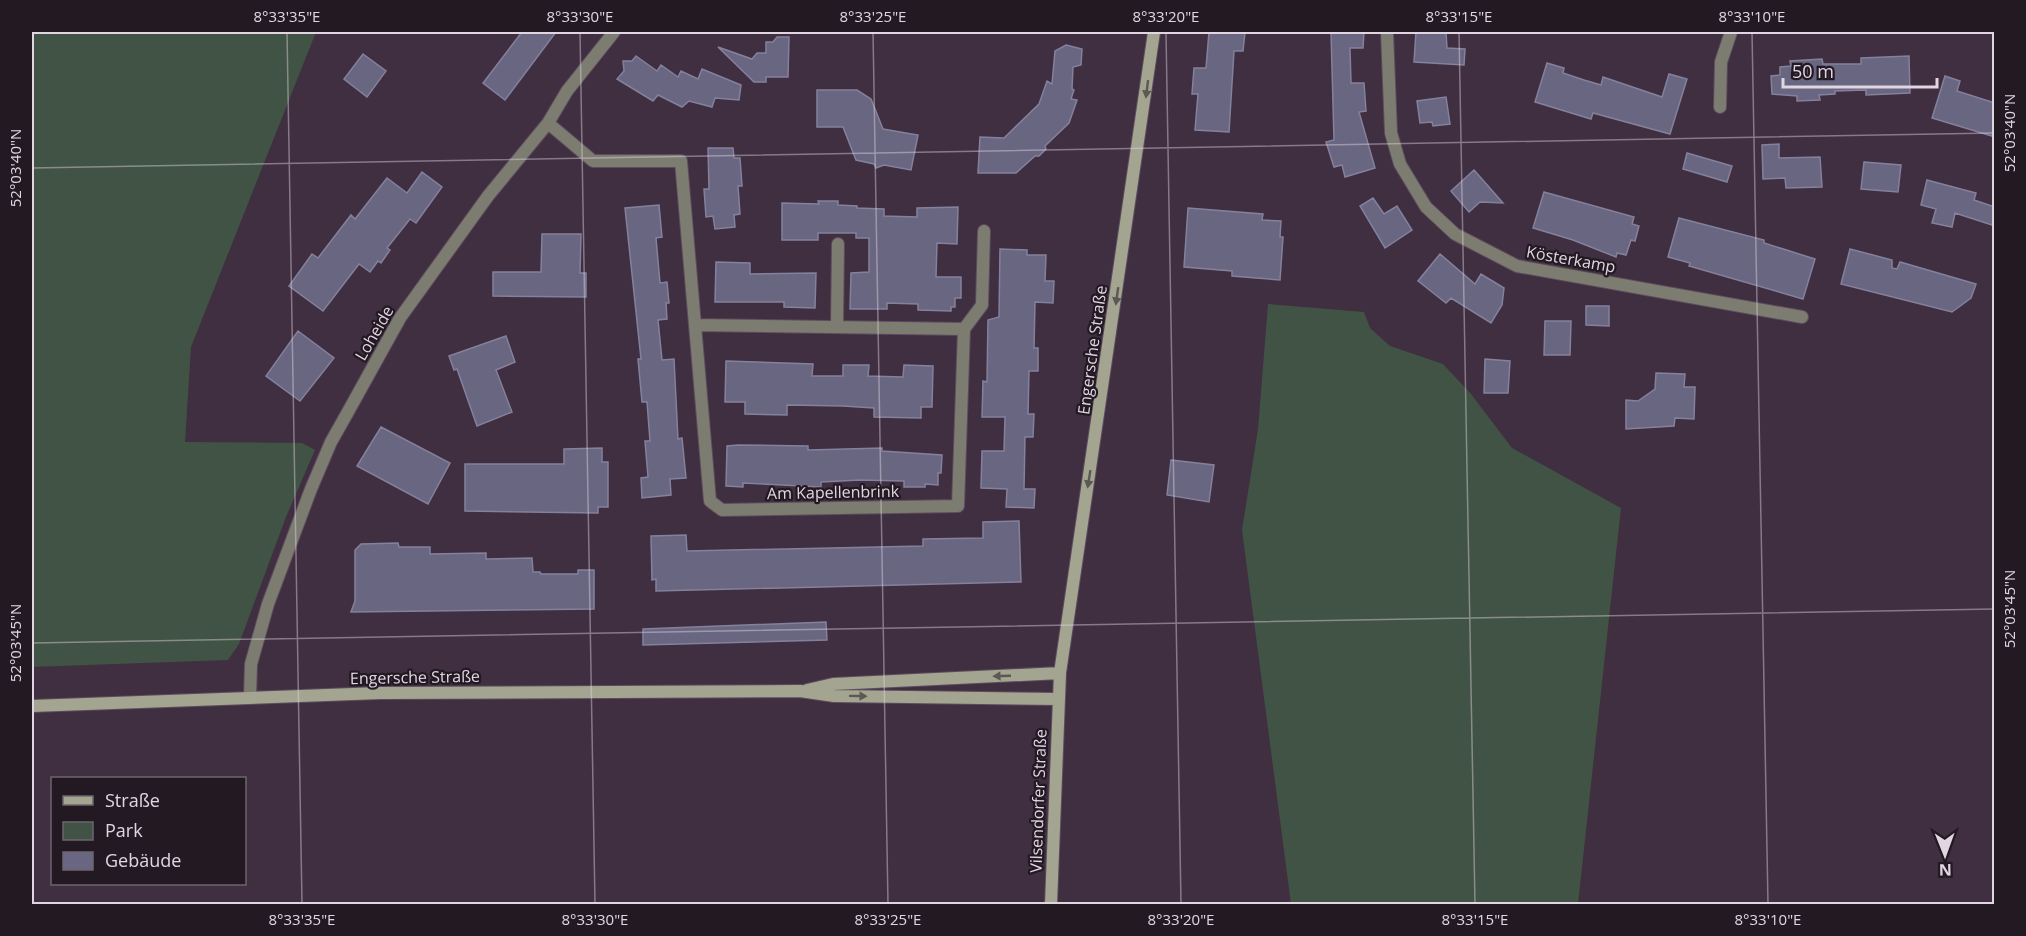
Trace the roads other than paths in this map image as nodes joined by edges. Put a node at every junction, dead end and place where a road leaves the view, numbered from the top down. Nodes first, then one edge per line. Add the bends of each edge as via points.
1 (614, 32) edge
2 (1154, 32) edge
3 (1387, 32) edge
4 (1731, 32) edge
5 (1720, 107) dead end
6 (548, 123) junction
7 (984, 231) dead end
8 (838, 244) dead end
9 (1802, 317) dead end
10 (696, 325) junction
11 (837, 327) junction
12 (964, 329) junction
13 (1060, 673) junction
14 (800, 691) junction
15 (250, 696) junction
16 (1058, 699) junction
17 (32, 705) edge
18 (1051, 904) edge

1 - 6 street, Loheide
2 -> 13 main road, Engersche Straße
3 - 9 street, Kösterkamp via 1391,133 1400,164 1426,207 1455,234 1517,266
4 - 5 street via 1721,62
6 - 10 street, Am Kapellenbrink via 593,160 681,161
6 - 15 street, Loheide via 488,196 400,318 331,442 268,604 251,664
7 - 12 street via 982,305
8 - 11 street
10 - 11 street
10 - 12 street, Am Kapellenbrink via 710,501 722,510 958,506
11 - 12 street
13 -> 14 main road, Engersche Straße via 833,684
13 - 16 main road, Engersche Straße
14 - 15 main road, Engersche Straße
14 -> 16 main road, Engersche Straße via 834,696
15 - 17 main road, Engersche Straße
16 - 18 main road, Vilsendorfer Straße

